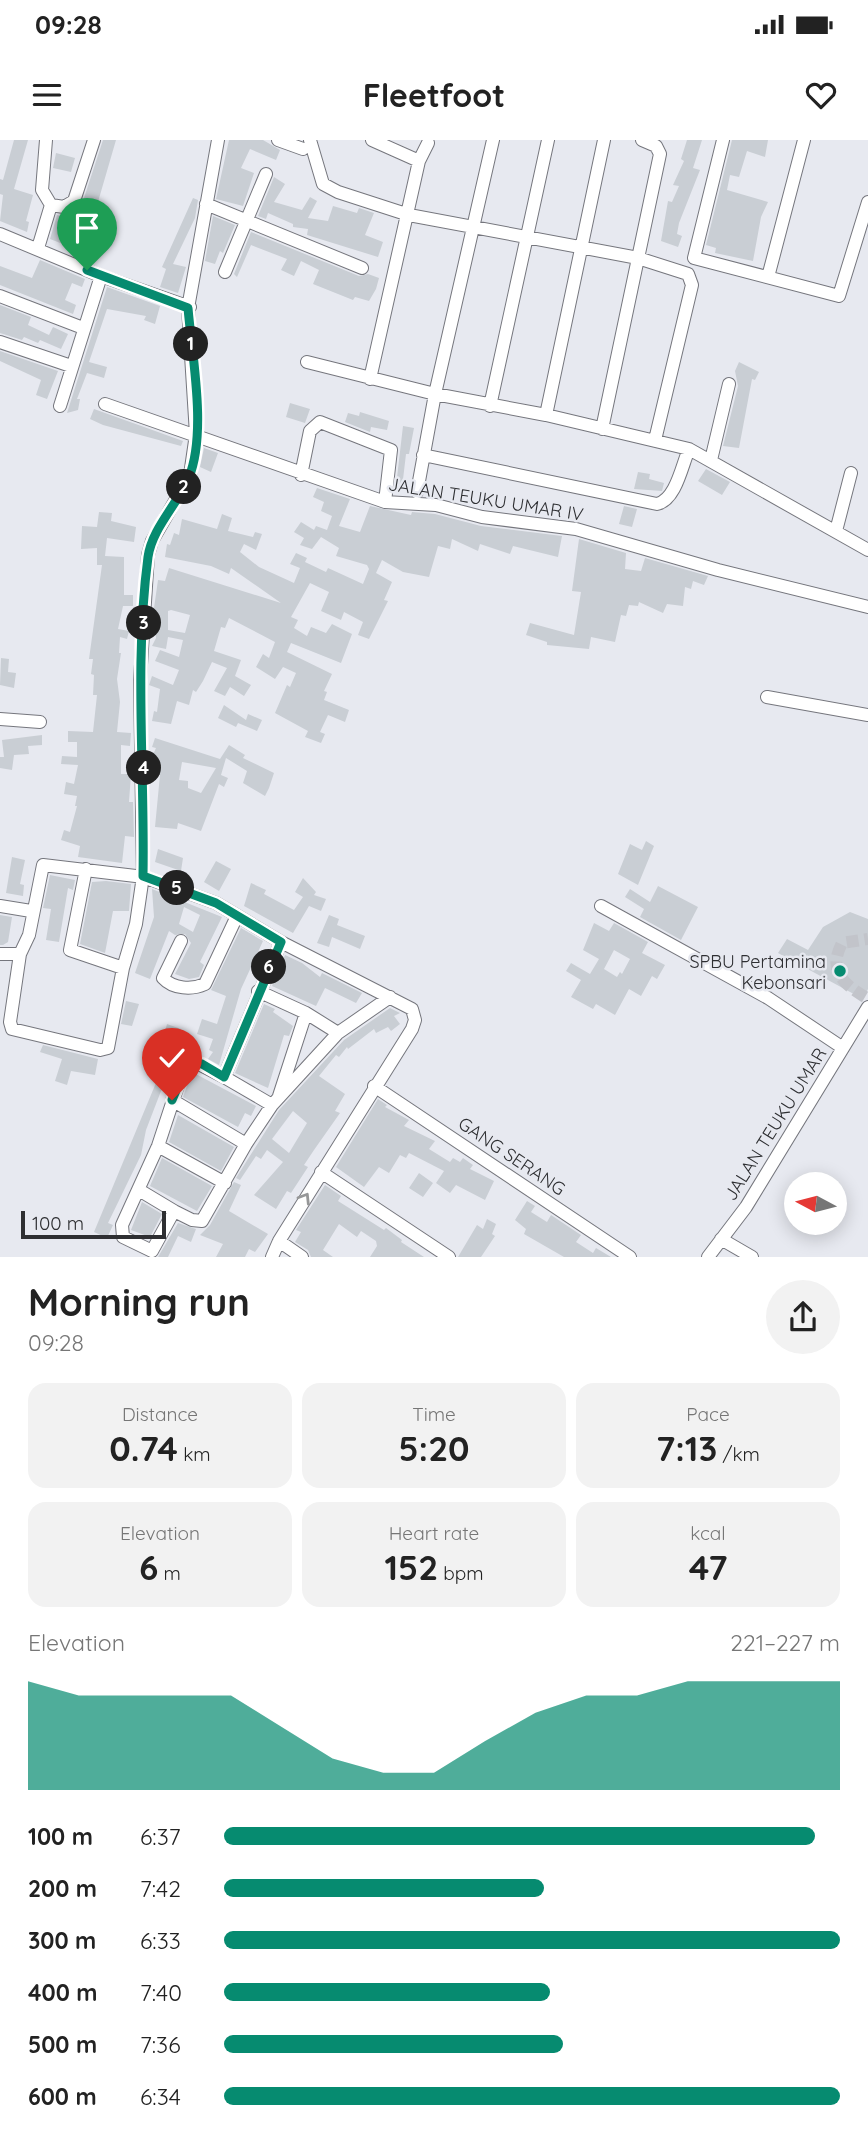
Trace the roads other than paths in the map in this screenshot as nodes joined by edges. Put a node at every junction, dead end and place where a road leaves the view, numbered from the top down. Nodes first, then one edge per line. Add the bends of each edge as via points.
1 (46, 140) edge
2 (94, 140) edge
3 (218, 140) edge
4 (278, 140) edge
5 (372, 140) edge
6 (493, 140) edge
7 (548, 140) edge
8 (604, 140) edge
9 (642, 140) edge
10 (723, 140) edge
11 (804, 140) edge
12 (309, 142) edge
13 (428, 144) dead end
14 (419, 161) junction
15 (266, 174) dead end
16 (868, 202) edge
17 (206, 204) junction
18 (51, 205) junction
19 (408, 215) junction
20 (247, 220) junction
21 (472, 226) junction
22 (0, 234) edge
23 (525, 239) junction
24 (38, 248) junction
25 (583, 249) junction
26 (638, 258) junction
27 (362, 268) dead end
28 (225, 272) dead end
29 (101, 276) junction
30 (768, 277) junction
31 (0, 296) edge
32 (189, 308) junction
33 (83, 328) junction
34 (0, 342) edge
35 (307, 362) dead end
36 (71, 366) junction
37 (370, 379) junction
38 (729, 384) dead end
39 (435, 394) junction
40 (105, 404) dead end
41 (60, 406) dead end
42 (490, 406) junction
43 (545, 415) junction
44 (602, 429) junction
45 (196, 434) junction
46 (654, 440) junction
47 (689, 449) junction
48 (423, 455) junction
49 (711, 460) junction
50 (851, 473) dead end
51 (301, 475) junction
52 (416, 492) dead end
53 (385, 502) junction
54 (836, 531) junction
55 (868, 550) edge
56 (868, 607) edge
57 (766, 696) dead end
58 (868, 715) edge
59 (0, 719) edge
60 (40, 722) dead end
61 (86, 869) junction
62 (143, 876) junction
63 (0, 906) edge
64 (601, 906) dead end
65 (32, 911) junction
66 (237, 916) junction
67 (181, 941) dead end
68 (281, 942) junction
69 (0, 954) edge
70 (20, 954) junction
71 (123, 968) junction
72 (258, 991) junction
73 (390, 997) junction
74 (867, 1001) edge
75 (306, 1013) junction
76 (338, 1032) junction
77 (843, 1048) junction
78 (224, 1077) junction
79 (374, 1086) junction
80 (172, 1100) junction
81 (275, 1102) junction
82 (246, 1144) junction
83 (158, 1146) junction
84 (321, 1172) junction
85 (225, 1183) junction
86 (139, 1190) junction
87 (174, 1211) junction
88 (721, 1239) junction
89 (279, 1241) junction
90 (151, 1254) edge
91 (272, 1257) edge
92 (302, 1257) edge
93 (449, 1257) edge
94 (630, 1257) edge
95 (708, 1257) edge
96 (752, 1257) edge

1 - 18 street via 42,190
2 - 18 street via 74,201 64,207
3 - 17 street
4 - 12 street
5 - 14 street
6 - 21 street
7 - 23 street
8 - 25 street
9 - 26 street via 656,146 660,154
10 - 30 street via 694,258
11 - 30 street
12 - 19 street via 323,184
13 - 14 street
14 - 19 street
15 - 20 street
16 - 30 street via 839,296
17 - 20 street
17 - 32 street
18 - 24 street
19 - 21 street
19 - 37 street
20 - 27 street
20 - 28 street
21 - 23 street
21 - 39 street
22 - 24 street
23 - 25 street
23 - 42 street
24 - 29 street
25 - 26 street
25 - 43 street
26 - 44 street
26 - 46 street via 684,272 692,279
29 - 32 street
29 - 33 street
31 - 33 street
32 - 45 street
33 - 36 street
34 - 36 street
35 - 37 street
36 - 41 street
37 - 39 street
38 - 49 street
39 - 42 street
39 - 48 street
40 - 45 street, JALAN TEUKU UMAR IV
42 - 43 street
43 - 44 street
44 - 46 street
45 - 51 street, JALAN TEUKU UMAR IV
45 - 62 street via 190,475 148,555 141,680
46 - 47 street
47 - 48 street via 672,493 657,504
47 - 49 street
48 - 52 street
49 - 54 street
50 - 54 street
51 - 53 street, JALAN TEUKU UMAR IV
51 - 53 street via 310,431 320,422 391,450
53 - 56 street, JALAN TEUKU UMAR IV via 436,505 482,517 576,529
54 - 55 street
57 - 58 street
59 - 60 street
61 - 62 street
61 - 65 street via 43,865
61 - 71 street via 70,950
62 - 66 street via 216,903
62 - 71 street
63 - 65 street
64 - 77 street via 768,998
65 - 70 street via 29,935
66 - 67 street via 205,984 196,988 163,978
66 - 68 street
68 - 72 street
68 - 73 street
69 - 70 street
70 - 71 street via 12,1029 100,1051 109,1045
72 - 75 street
72 - 78 street
73 - 76 street
73 - 79 street via 412,1009 415,1020
74 - 77 street, JALAN TEUKU UMAR
75 - 76 street
75 - 81 street
76 - 81 street
77 - 88 street, JALAN TEUKU UMAR via 746,1207
78 - 80 street via 202,1064 188,1062
78 - 81 street
79 - 84 street
79 - 94 street, GANG SERANG
80 - 82 street
80 - 83 street
81 - 82 street
82 - 85 street
83 - 85 street
83 - 86 street
89 -> 84 street
84 - 93 street
85 - 87 street via 202,1221
86 - 87 street
86 - 90 street via 121,1234
87 - 90 street
88 - 95 street, JALAN TEUKU UMAR
88 - 96 street
89 - 91 street
89 - 92 street

